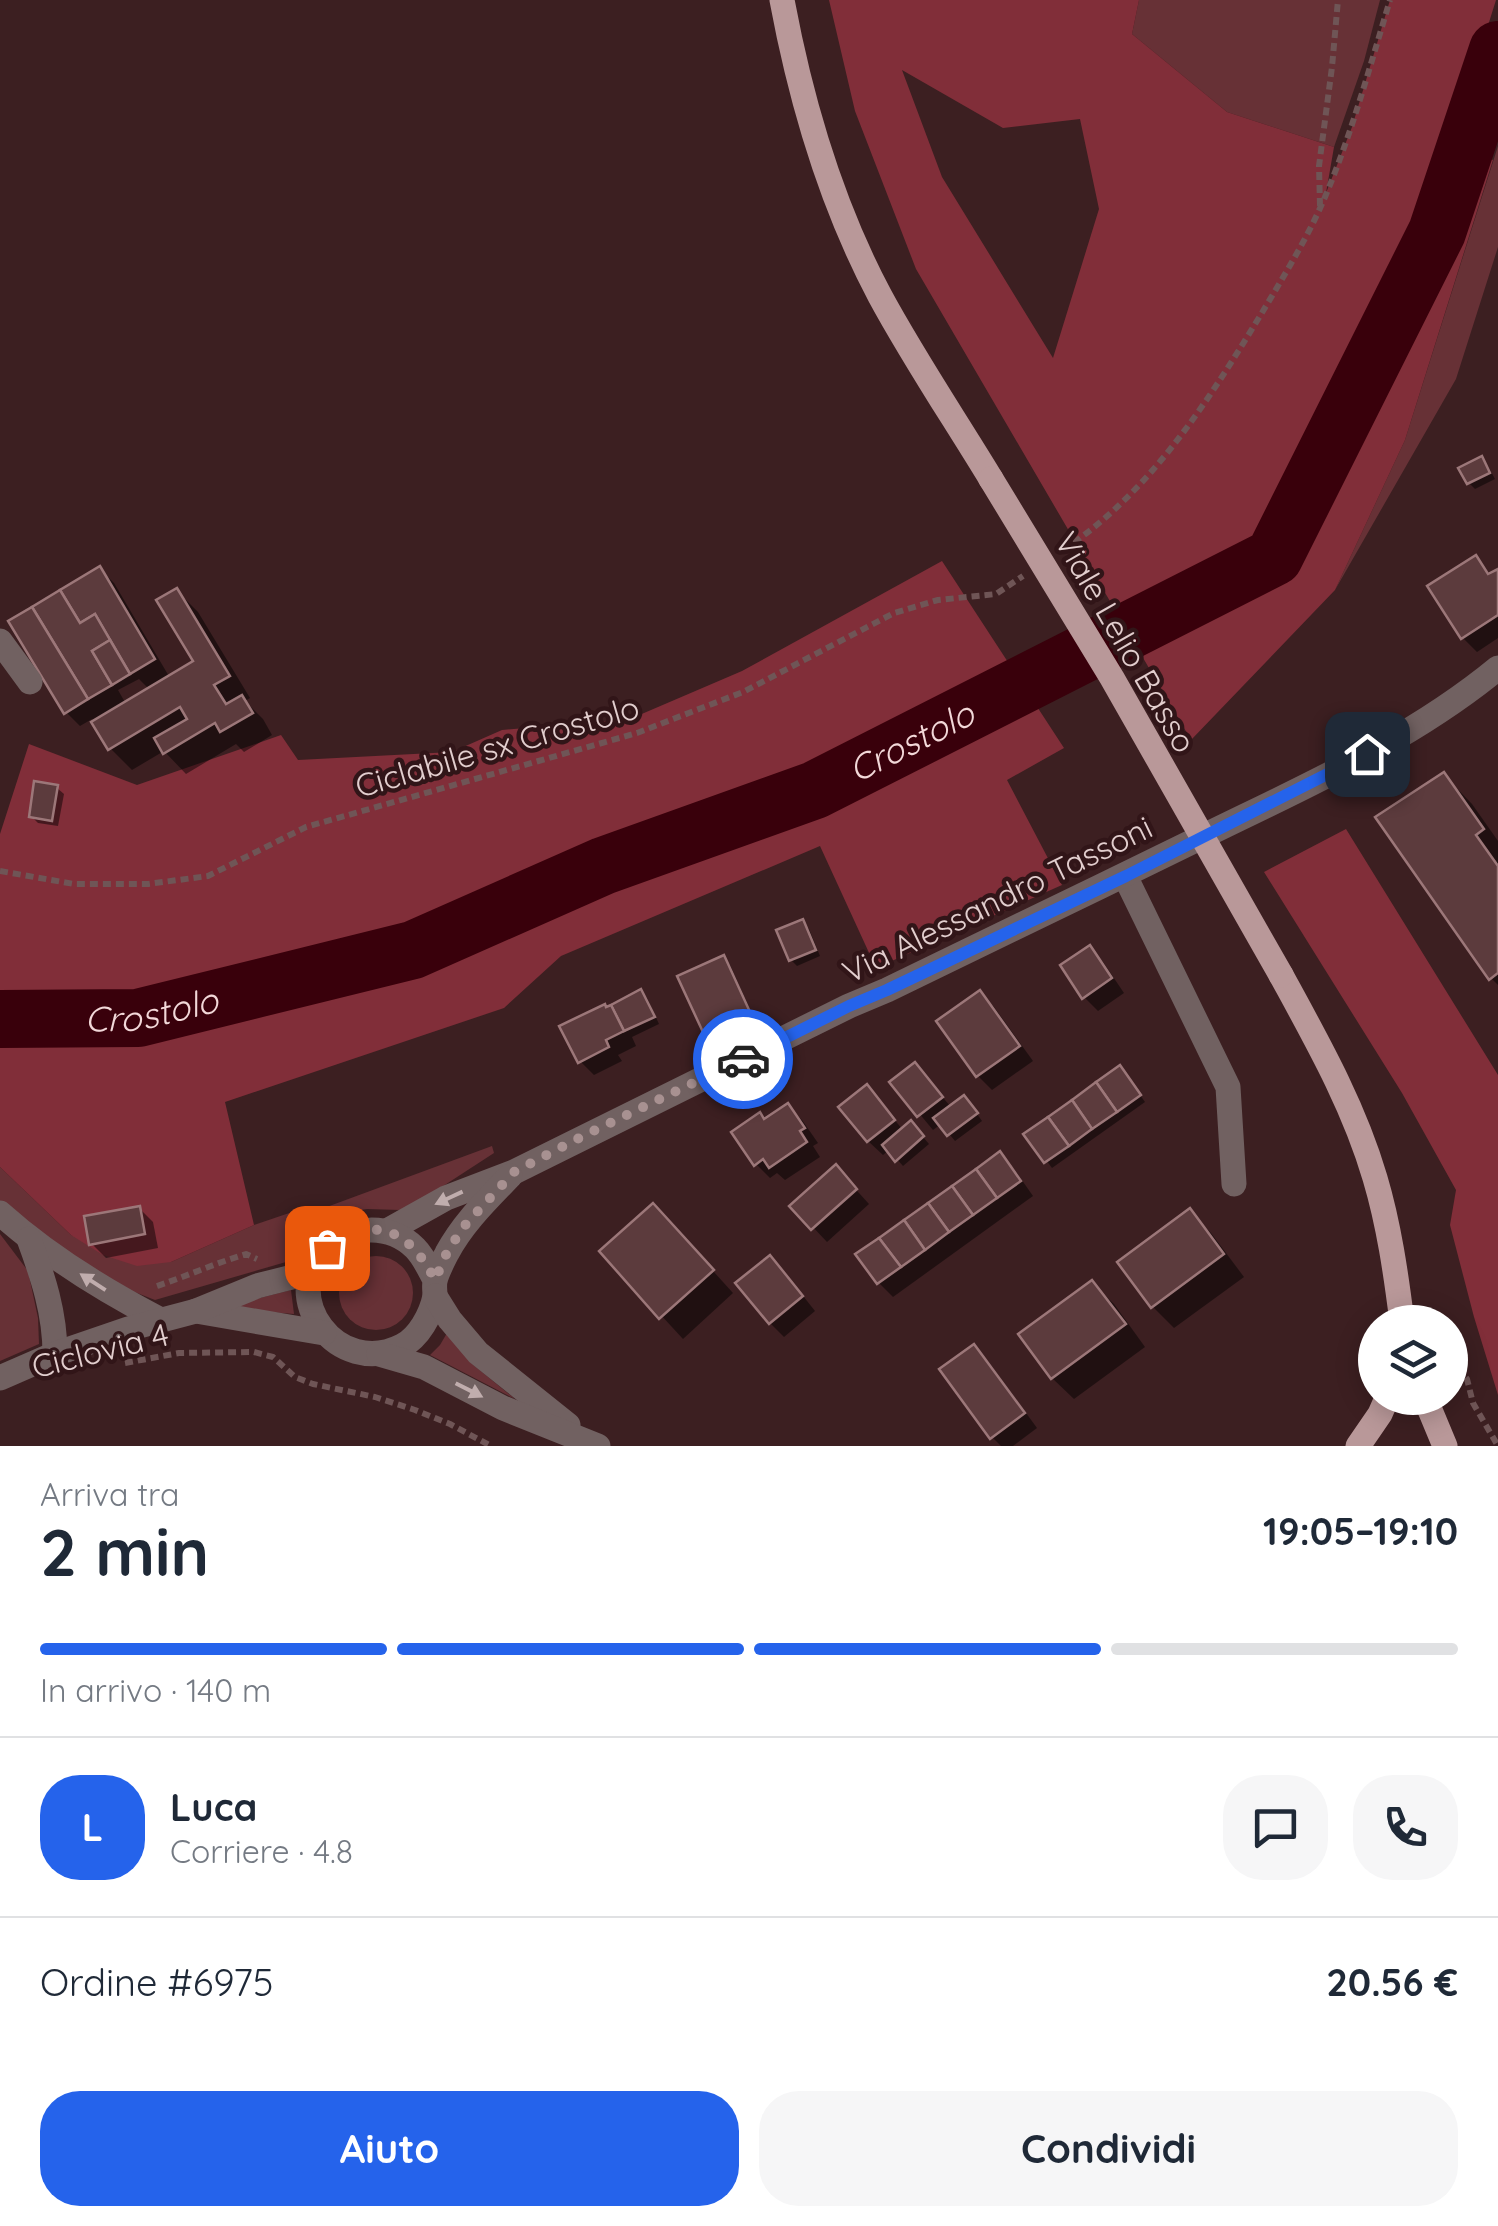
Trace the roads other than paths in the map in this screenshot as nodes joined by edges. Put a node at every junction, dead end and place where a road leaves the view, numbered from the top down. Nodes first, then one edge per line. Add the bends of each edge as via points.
1 (782, 0) edge
2 (0, 641) edge
3 (1498, 668) edge
4 (30, 682) dead end
5 (1126, 876) junction
6 (514, 1172) junction
7 (1234, 1184) dead end
8 (0, 1213) edge
9 (387, 1231) junction
10 (29, 1239) junction
11 (312, 1272) junction
12 (435, 1288) junction
13 (1399, 1305) edge
14 (196, 1311) junction
15 (161, 1320) junction
16 (324, 1333) junction
17 (56, 1354) junction
18 (378, 1354) junction
19 (0, 1378) edge
20 (1379, 1415) edge
21 (1432, 1415) edge
22 (593, 1443) edge
23 (1358, 1446) edge
24 (1444, 1446) edge

1 - 13 main road, Viale Lelio Basso, bridge via 820,154 881,298 1102,662 1348,1102 1376,1179
2 - 4 street
3 - 5 street, Via Alessandro Tassoni via 1463,697 1367,754
5 - 6 street, Via Alessandro Tassoni
5 - 7 street via 1228,1087
6 -> 9 street, Via Alessandro Tassoni via 446,1198
6 - 12 street, Via Alessandro Tassoni via 448,1250
8 - 10 street
9 - 11 street, Via Alessandro Tassoni via 344,1236
9 - 12 street via 424,1258
15 -> 10 street
10 - 17 street via 46,1283
11 - 14 street
11 - 16 street via 308,1295
12 - 18 street, Via Alessandro Tassoni via 416,1335
12 - 22 street via 450,1320 478,1353
14 - 15 street
14 - 16 street
15 - 17 street
16 - 18 street via 352,1351
17 - 19 street
18 -> 22 street via 424,1367
20 - 23 main road
21 - 24 main road

